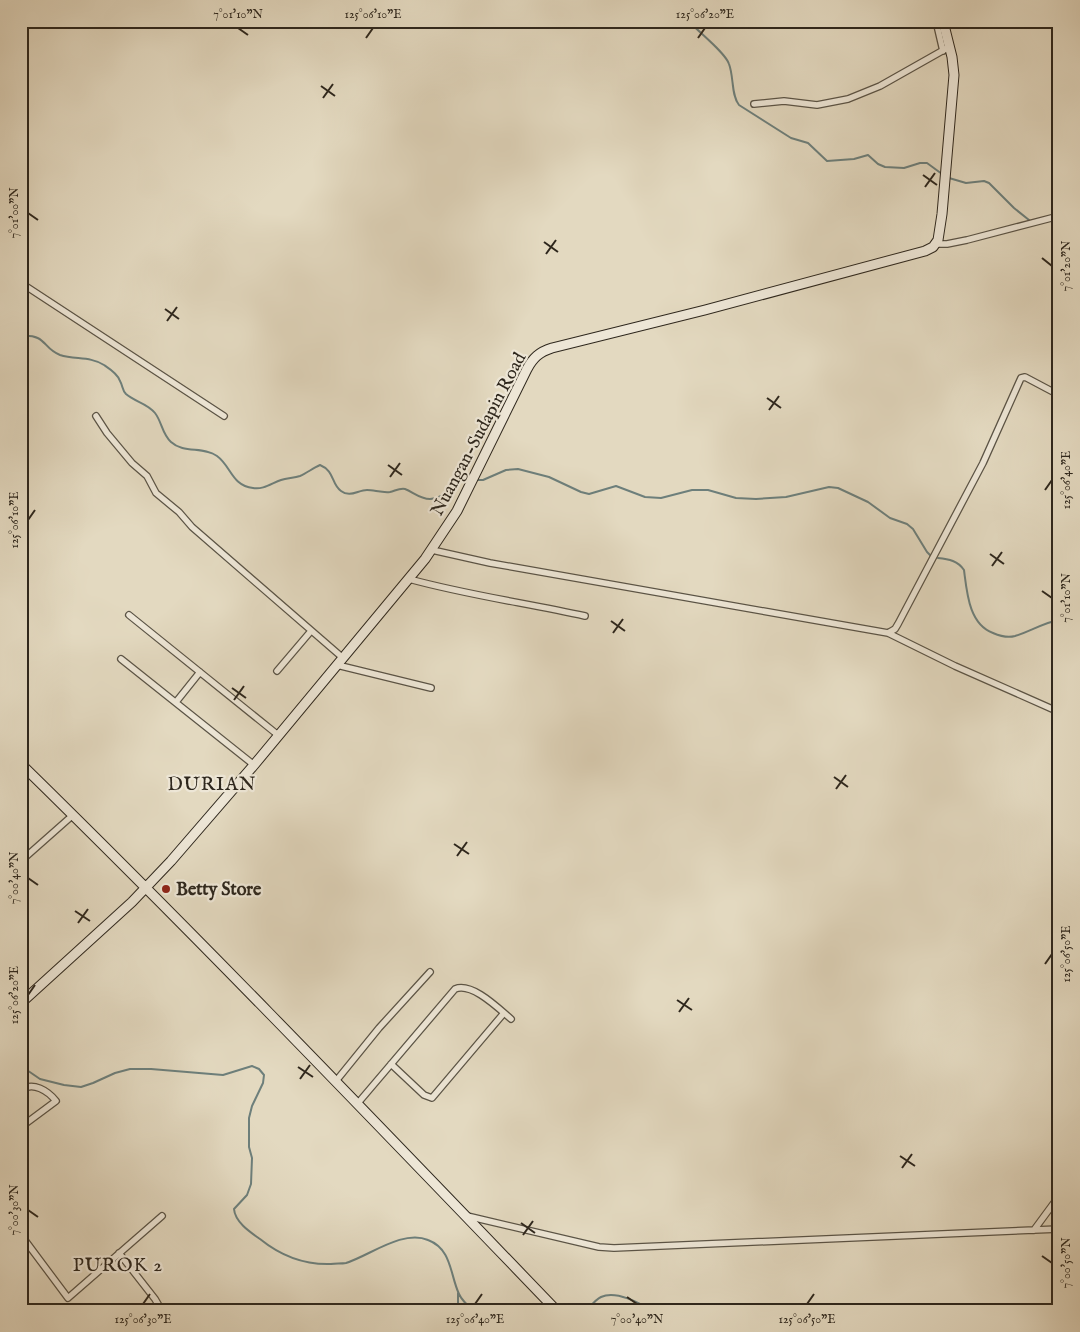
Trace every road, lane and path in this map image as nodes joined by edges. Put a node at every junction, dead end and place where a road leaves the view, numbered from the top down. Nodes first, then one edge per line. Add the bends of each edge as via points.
1 (936, 21) edge
2 (943, 21) edge
3 (946, 49) junction
4 (754, 104) dead end
5 (1059, 216) edge
6 (936, 244) junction
7 (21, 283) edge
8 (1059, 395) edge
9 (96, 416) dead end
10 (224, 416) dead end
11 (432, 550) junction
12 (409, 579) junction
13 (129, 615) dead end
14 (585, 616) dead end
15 (311, 631) junction
16 (888, 633) junction
17 (121, 659) dead end
18 (340, 661) junction
19 (200, 672) junction
20 (277, 672) dead end
21 (430, 688) dead end
22 (176, 702) junction
23 (1059, 712) edge
24 (278, 736) junction
25 (21, 764) edge
26 (254, 765) junction
27 (73, 815) junction
28 (21, 861) edge
29 (147, 888) junction
30 (430, 972) dead end
31 (21, 1003) edge
32 (504, 1013) junction
33 (511, 1019) dead end
34 (390, 1064) junction
35 (336, 1081) junction
36 (21, 1090) edge
37 (358, 1103) junction
38 (21, 1127) edge
39 (1059, 1196) edge
40 (465, 1215) junction
41 (162, 1216) dead end
42 (1059, 1229) edge
43 (1034, 1230) junction
44 (21, 1234) edge
45 (119, 1253) junction
46 (162, 1311) edge
47 (557, 1311) edge

1 - 3 street
2 - 3 street
3 - 4 street via 880,86 848,99 817,105 784,101
3 - 6 street via 953,66 953,90 942,222
5 - 6 street via 967,240
6 - 11 street, Nuangan-Sudapin Road via 925,251 881,263 542,351 527,369 457,511
7 - 10 street
8 - 16 street via 1031,379 1021,378 983,464 931,564 895,629
9 - 15 street via 132,463 147,476 156,493
11 - 12 street, Nuangan-Sudapin Road
11 - 16 street
12 - 14 street via 477,596
12 - 18 street, Nuangan-Sudapin Road
13 - 19 street
15 - 18 street
15 - 20 street
16 - 23 street
17 - 22 street
18 - 21 street
18 - 24 street, Nuangan-Sudapin Road
19 - 22 street
19 - 24 street
22 - 26 street
24 - 26 street, Nuangan-Sudapin Road
25 - 27 street
26 - 29 street, Nuangan-Sudapin Road
27 - 28 street
27 - 29 street
29 - 31 street, Nuangan-Sudapin Road
29 - 35 street
30 - 35 street
32 - 33 street
32 - 34 street via 473,990 455,988
32 - 34 street via 432,1098 427,1098
34 - 37 street
35 - 37 street
36 - 38 street via 34,1086 56,1101
37 - 40 street
39 - 43 street
40 - 43 street via 614,1248
40 - 47 street
41 - 45 street
42 - 43 street
44 - 45 street via 68,1298
45 - 46 street

